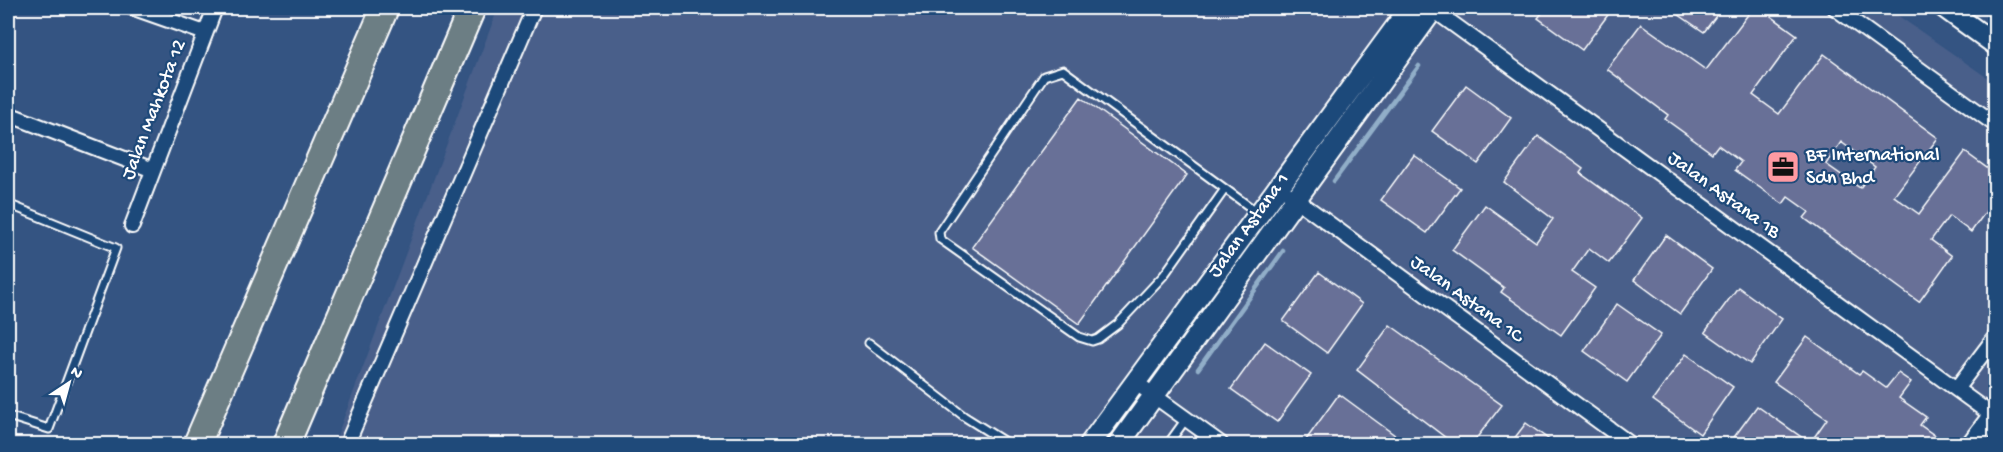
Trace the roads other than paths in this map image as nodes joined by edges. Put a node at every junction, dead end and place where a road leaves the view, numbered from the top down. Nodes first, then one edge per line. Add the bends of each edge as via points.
1 (134, 8) edge
2 (215, 8) edge
3 (385, 8) edge
4 (472, 8) edge
5 (534, 8) edge
6 (1410, 8) edge
7 (1433, 8) edge
8 (1835, 8) edge
9 (1945, 8) edge
10 (205, 33) junction
11 (1995, 45) edge
12 (8, 114) edge
13 (1995, 125) edge
14 (153, 170) junction
15 (1279, 187) junction
16 (1225, 189) junction
17 (1296, 199) junction
18 (8, 204) edge
19 (1259, 214) junction
20 (132, 226) dead end
21 (1995, 336) edge
22 (869, 343) dead end
23 (1136, 382) junction
24 (1956, 389) junction
25 (1154, 396) junction
26 (8, 416) edge
27 (1994, 416) edge
28 (1186, 419) junction
29 (197, 444) edge
30 (286, 444) edge
31 (347, 444) edge
32 (1008, 444) edge
33 (1090, 444) edge
34 (1119, 444) edge
35 (1168, 444) edge
36 (1221, 444) edge
37 (1630, 444) edge
38 (1972, 444) edge

1 - 10 street
2 - 10 street, Jalan Mahkota 12
3 - 29 highway
4 - 30 highway
5 - 31 street
6 - 15 street, Jalan Astana 1
7 - 17 street, Jalan Astana 1
7 - 24 street, Jalan Astana 1B
8 - 13 street
9 - 11 street
10 - 14 street, Jalan Mahkota 12
12 - 14 street
14 - 20 street, Jalan Mahkota 12
15 - 17 street, Jalan Astana 1C
15 - 19 street, Jalan Astana 1
16 - 16 lane via 1164,275 1105,336 1092,341 1079,337 958,252 940,238 939,232 1044,76 1054,71 1064,70
16 - 19 lane
17 - 25 street, Jalan Astana 1
17 - 37 street, Jalan Astana 1C
18 - 26 lane via 116,248 48,429
19 - 23 street, Jalan Astana 1
21 - 24 street
22 - 32 lane via 965,417
23 - 25 street
23 - 33 street, Jalan Astana 1
24 - 27 street, Jalan Astana 1B
25 - 28 street
25 - 34 street, Jalan Astana 1
27 - 38 street
28 - 35 lane
28 - 36 street

